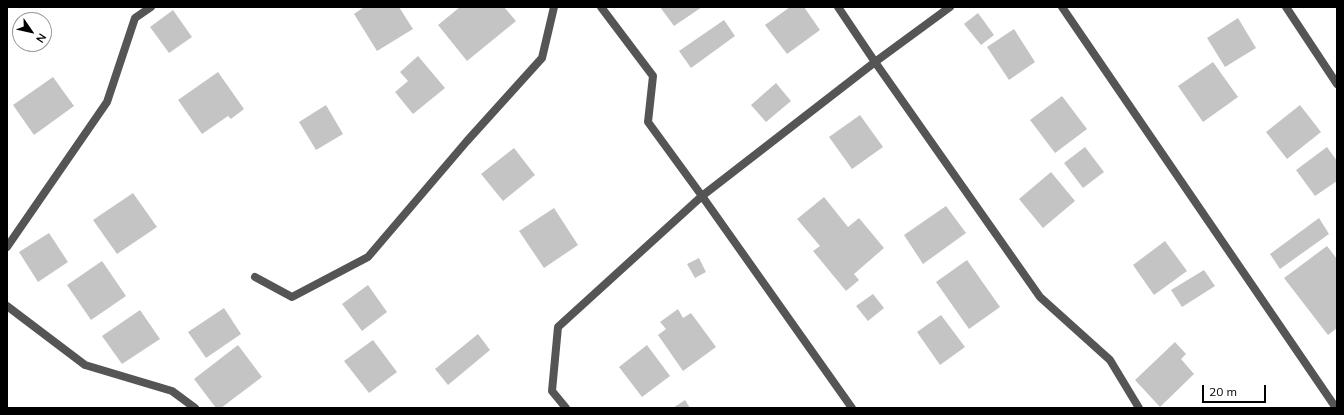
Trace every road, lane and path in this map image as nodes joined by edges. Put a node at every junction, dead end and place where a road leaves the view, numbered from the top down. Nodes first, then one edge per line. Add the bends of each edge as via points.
1 (151, 7) edge
2 (554, 7) edge
3 (600, 7) edge
4 (838, 7) edge
5 (950, 7) edge
6 (1062, 7) edge
7 (1286, 7) edge
8 (874, 62) junction
9 (1337, 84) edge
10 (702, 196) junction
11 (7, 247) edge
12 (255, 277) dead end
13 (7, 306) edge
14 (195, 408) edge
15 (566, 408) edge
16 (852, 408) edge
17 (1139, 408) edge
18 (1336, 408) edge

1 - 11 street via 135,18 107,102
2 - 12 street via 542,58 368,257 292,297
3 - 10 street via 653,76 648,122
4 - 8 street
5 - 8 street
6 - 18 street
7 - 9 street
8 - 10 street
8 - 17 street via 1040,297 1110,360
10 - 15 street via 558,327 552,390
10 - 16 street
13 - 14 street via 85,365 172,391

